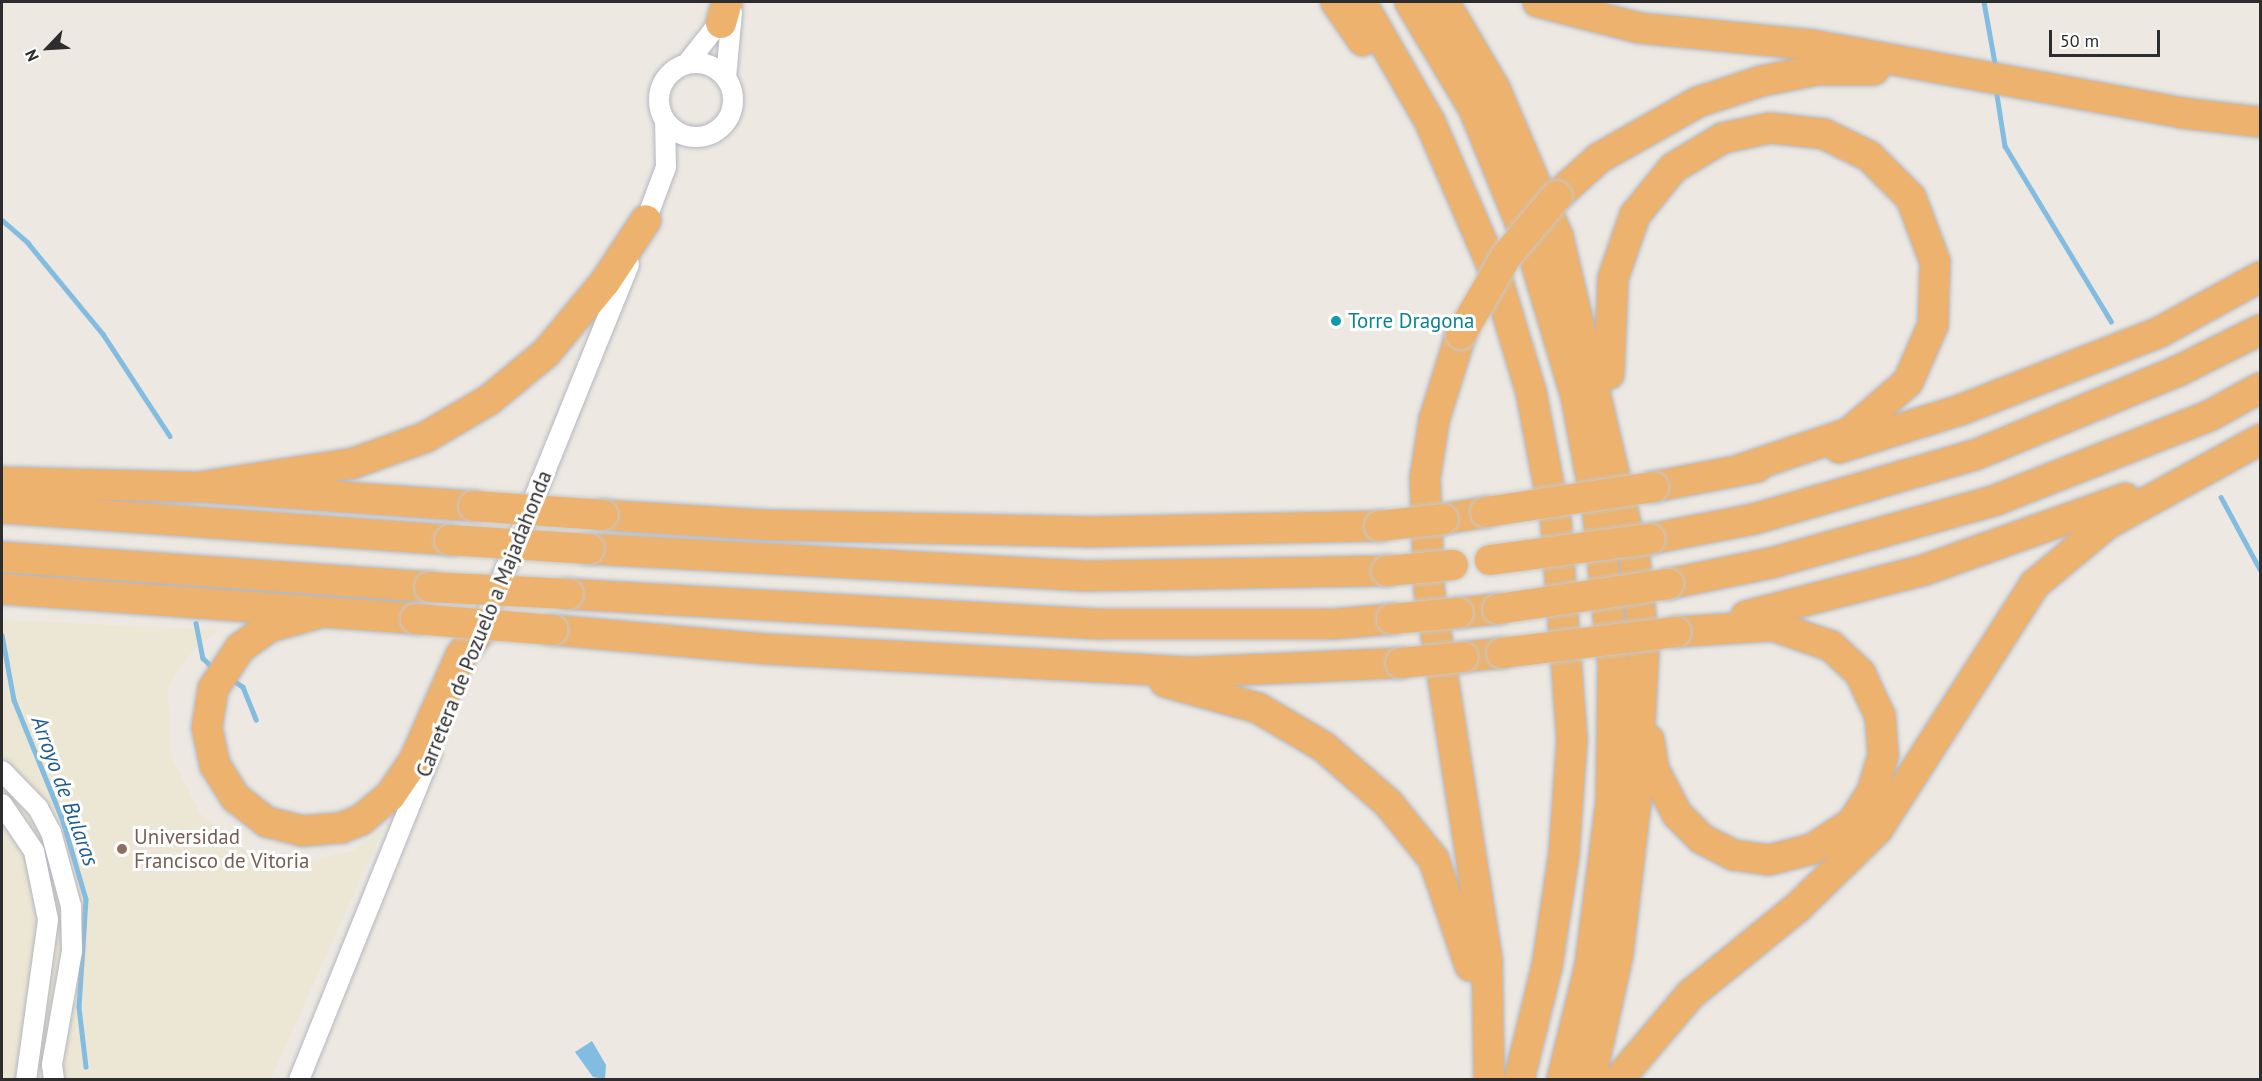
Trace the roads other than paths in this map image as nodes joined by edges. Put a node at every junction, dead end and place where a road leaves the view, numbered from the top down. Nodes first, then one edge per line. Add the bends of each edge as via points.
1 (1336, 2) edge
2 (1361, 2) edge
3 (1410, 2) edge
4 (1444, 2) edge
5 (1538, 2) edge
6 (729, 7) edge
7 (689, 61) junction
8 (1937, 69) junction
9 (726, 78) junction
10 (665, 121) junction
11 (2260, 122) edge
12 (698, 138) junction
13 (666, 167) junction
14 (646, 220) junction
15 (2260, 277) edge
16 (1512, 324) junction
17 (2260, 330) edge
18 (2260, 388) edge
19 (2260, 440) edge
20 (1613, 452) junction
21 (2221, 460) junction
22 (1739, 470) junction
23 (2, 482) edge
24 (199, 487) junction
25 (2, 508) edge
26 (2, 557) edge
27 (2, 589) edge
28 (323, 612) junction
29 (482, 628) junction
30 (1676, 632) junction
31 (1101, 666) junction
32 (1642, 702) junction
33 (2, 771) edge
34 (2, 804) edge
35 (333, 996) junction
36 (1490, 1067) edge
37 (26, 1080) edge
38 (54, 1080) edge
39 (286, 1080) edge
40 (299, 1080) edge
41 (1519, 1080) edge
42 (1562, 1080) edge
43 (1590, 1080) edge
44 (1618, 1080) edge

1 - 16 highway via 1418,130
2 - 16 highway via 1430,122 1476,222
3 - 42 highway via 1474,109 1534,256 1576,396 1598,514 1613,664 1611,802 1590,966
4 - 20 highway via 1495,89 1558,237
5 - 8 highway via 1639,28 1813,45
6 - 7 street
6 - 9 street
7 - 9 street via 716,68
7 - 10 street via 662,84 659,103
8 - 11 highway
8 - 36 highway, bridge via 1816,70 1698,102 1599,158 1557,196 1507,255 1461,333 1434,420 1425,478 1429,589 1487,960
9 - 12 street via 734,98 728,120
10 - 12 street via 674,130
10 - 13 street, Carretera de Pozuelo a Majadahonda
12 - 13 street, Carretera de Pozuelo a Majadahonda
13 - 14 street, Carretera de Pozuelo a Majadahonda
14 - 24 highway via 605,282 546,353 489,400 426,437 354,463
14 - 29 street, Carretera de Pozuelo a Majadahonda
15 - 22 highway via 2160,332 1960,410 1797,460
16 - 41 highway via 1551,490 1572,717 1564,854 1547,966
17 - 25 highway, bridge via 2178,371 1975,455 1754,519 1650,539 1387,571 1086,576 589,549
18 - 26 highway, bridge via 2209,416 1996,500 1771,563 1668,584 1498,609 1334,624 1096,624 430,587
19 - 21 highway
20 - 22 highway via 1606,335 1613,278 1635,215 1673,168 1723,138 1770,128 1824,134 1869,156 1911,198 1935,262 1933,325 1908,382 1849,433
20 - 32 highway via 1635,562 1644,646
21 - 30 highway via 1924,570
21 - 44 highway via 2107,524 2036,584 1877,830 1798,907 1691,994
22 - 24 highway, bridge via 1653,487 1380,526 1089,532 766,525
23 - 24 highway
27 - 28 highway
28 - 29 highway via 269,627 240,648 213,689 207,728 215,765 236,798 267,822 303,831 351,824 390,796 414,761 461,655
28 - 31 highway, bridge via 765,650
29 - 35 street, Carretera de Pozuelo a Majadahonda
30 - 31 highway, bridge via 1401,663 1194,672
30 - 32 highway via 1773,626 1831,646 1860,673 1880,716 1882,754 1872,792 1852,823 1812,849 1769,860 1734,855 1702,839 1677,814 1654,770
31 - 36 highway via 1258,708 1324,747 1389,804 1434,860 1462,930
32 - 43 highway via 1618,954
33 - 38 street via 38,808 51,832 71,906 72,951
34 - 37 street via 34,851 48,920
35 - 39 street via 317,1014
35 - 40 street, Carretera de Pozuelo a Majadahonda

